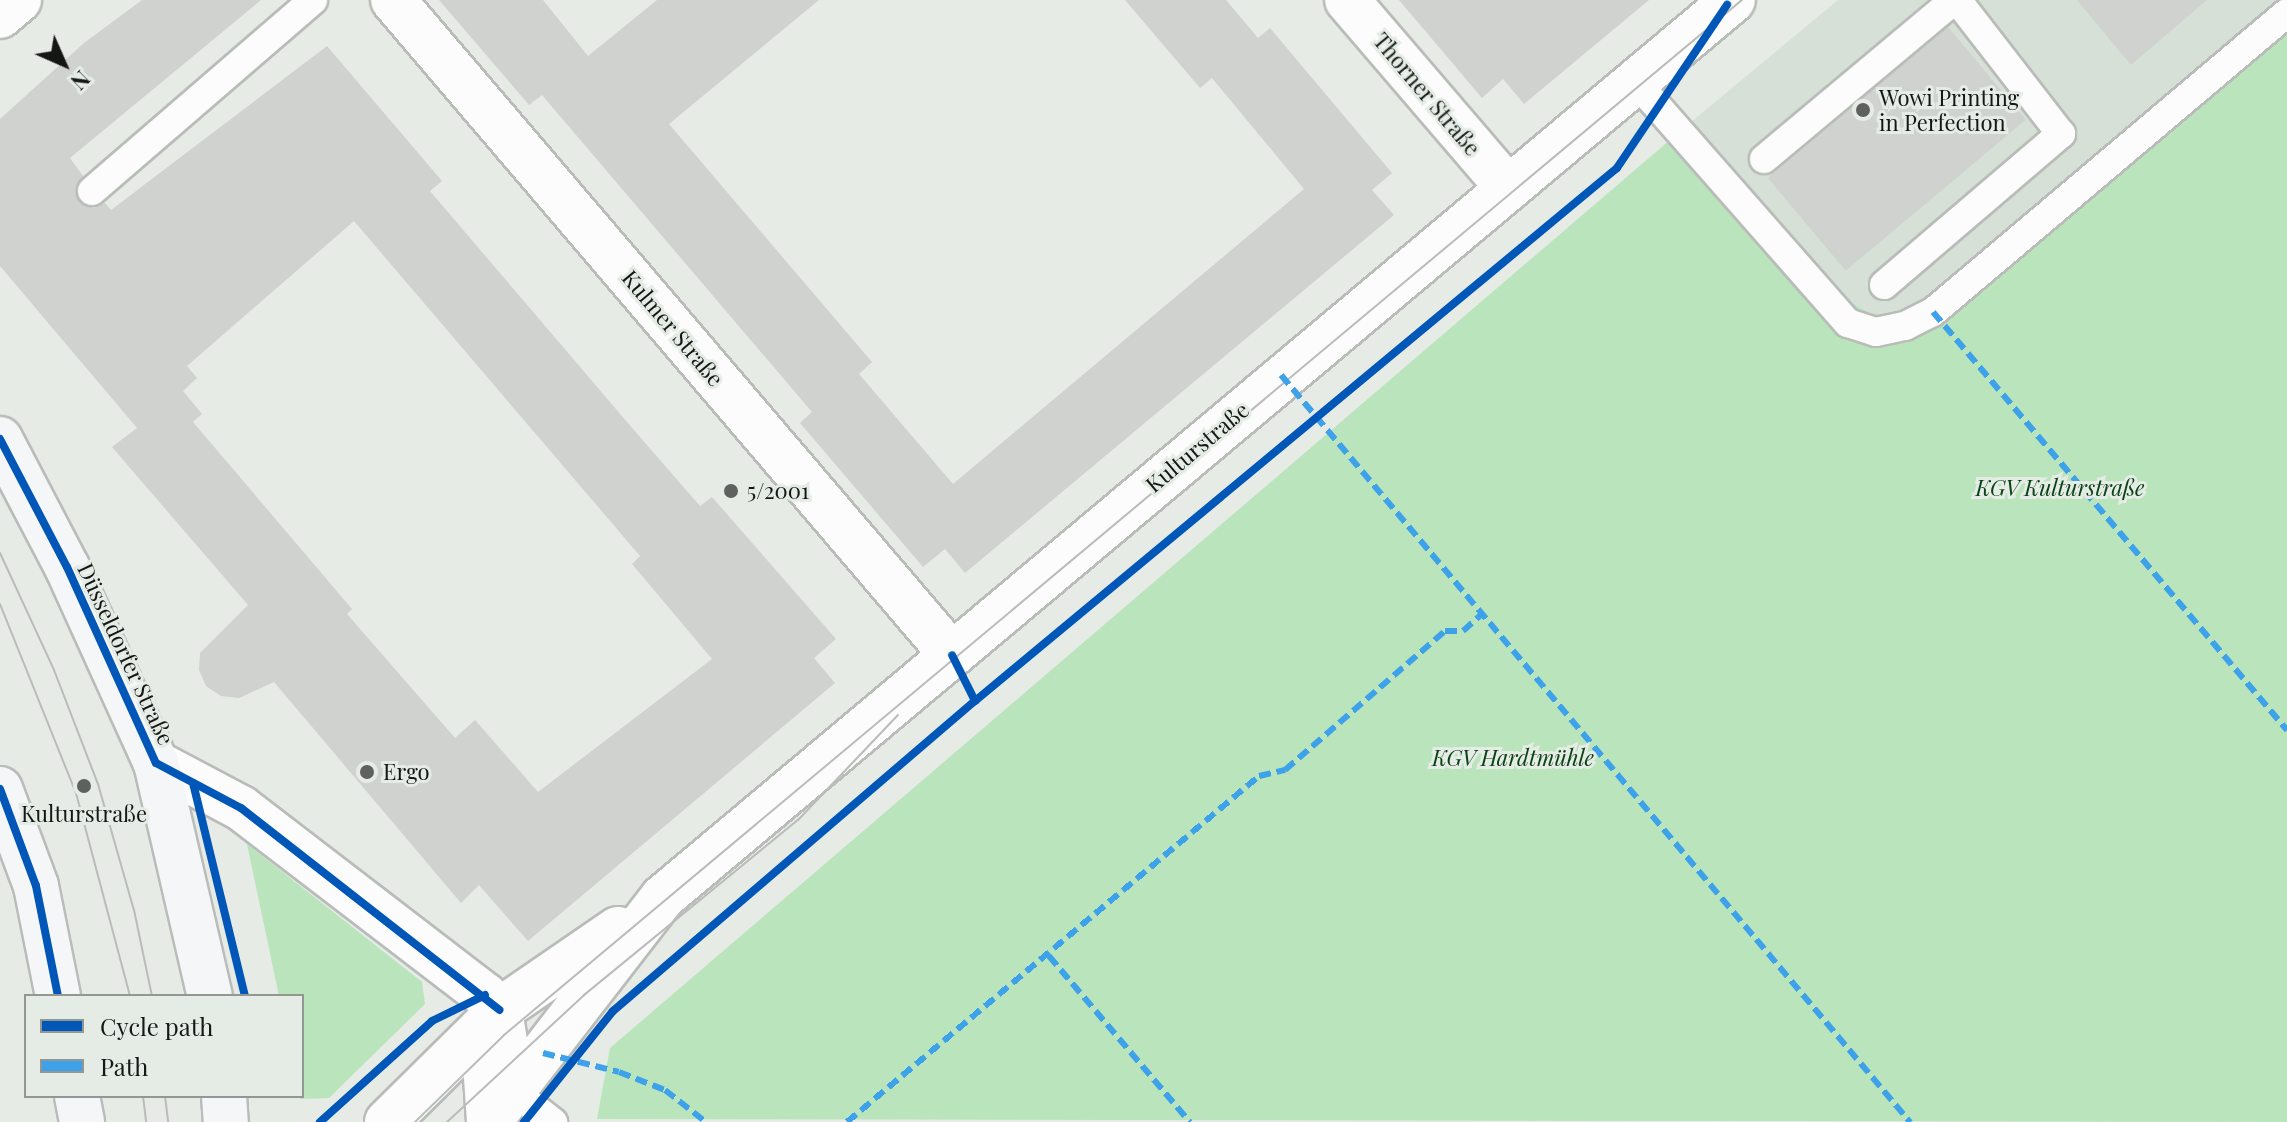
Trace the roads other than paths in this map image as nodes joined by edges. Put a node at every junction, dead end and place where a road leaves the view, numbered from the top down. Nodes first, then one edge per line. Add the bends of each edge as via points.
1 (19, 0) edge
2 (313, 0) edge
3 (393, 0) edge
4 (1347, 0) edge
5 (1733, 0) edge
6 (1956, 0) edge
7 (2287, 13) edge
8 (0, 16) edge
9 (1636, 82) junction
10 (1764, 159) dead end
11 (1508, 188) junction
12 (92, 191) dead end
13 (1884, 285) dead end
14 (0, 439) edge
15 (952, 655) junction
16 (156, 763) junction
17 (0, 789) edge
18 (650, 911) junction
19 (58, 994) edge
20 (210, 994) edge
21 (488, 1022) junction
22 (77, 1098) edge
23 (224, 1098) edge
24 (501, 1106) edge
25 (82, 1122) edge
26 (226, 1122) edge
27 (387, 1122) edge
28 (481, 1122) edge
29 (553, 1122) edge

1 - 8 street
2 - 12 lane
3 - 15 street, Kulmer Straße
4 - 11 street, Thorner Straße
5 - 9 street, Kulturstraße
6 - 10 lane
6 - 13 lane via 2061,134
7 - 9 lane via 1933,312 1876,332 1848,323
9 - 11 street, Kulturstraße
11 - 15 street, Kulturstraße
14 - 16 main road, Düsseldorfer Straße via 67,567
15 - 18 street, Kulturstraße
16 - 20 main road, Düsseldorfer Straße
16 - 21 street, Düsseldorfer Straße via 241,808
17 - 19 main road via 36,886
18 - 21 street, Kulturstraße
18 - 24 street, Kulturstraße
21 - 24 street
21 - 27 street, Kulturstraße
21 - 28 lane
22 - 25 main road
23 - 26 main road
24 - 29 lane

